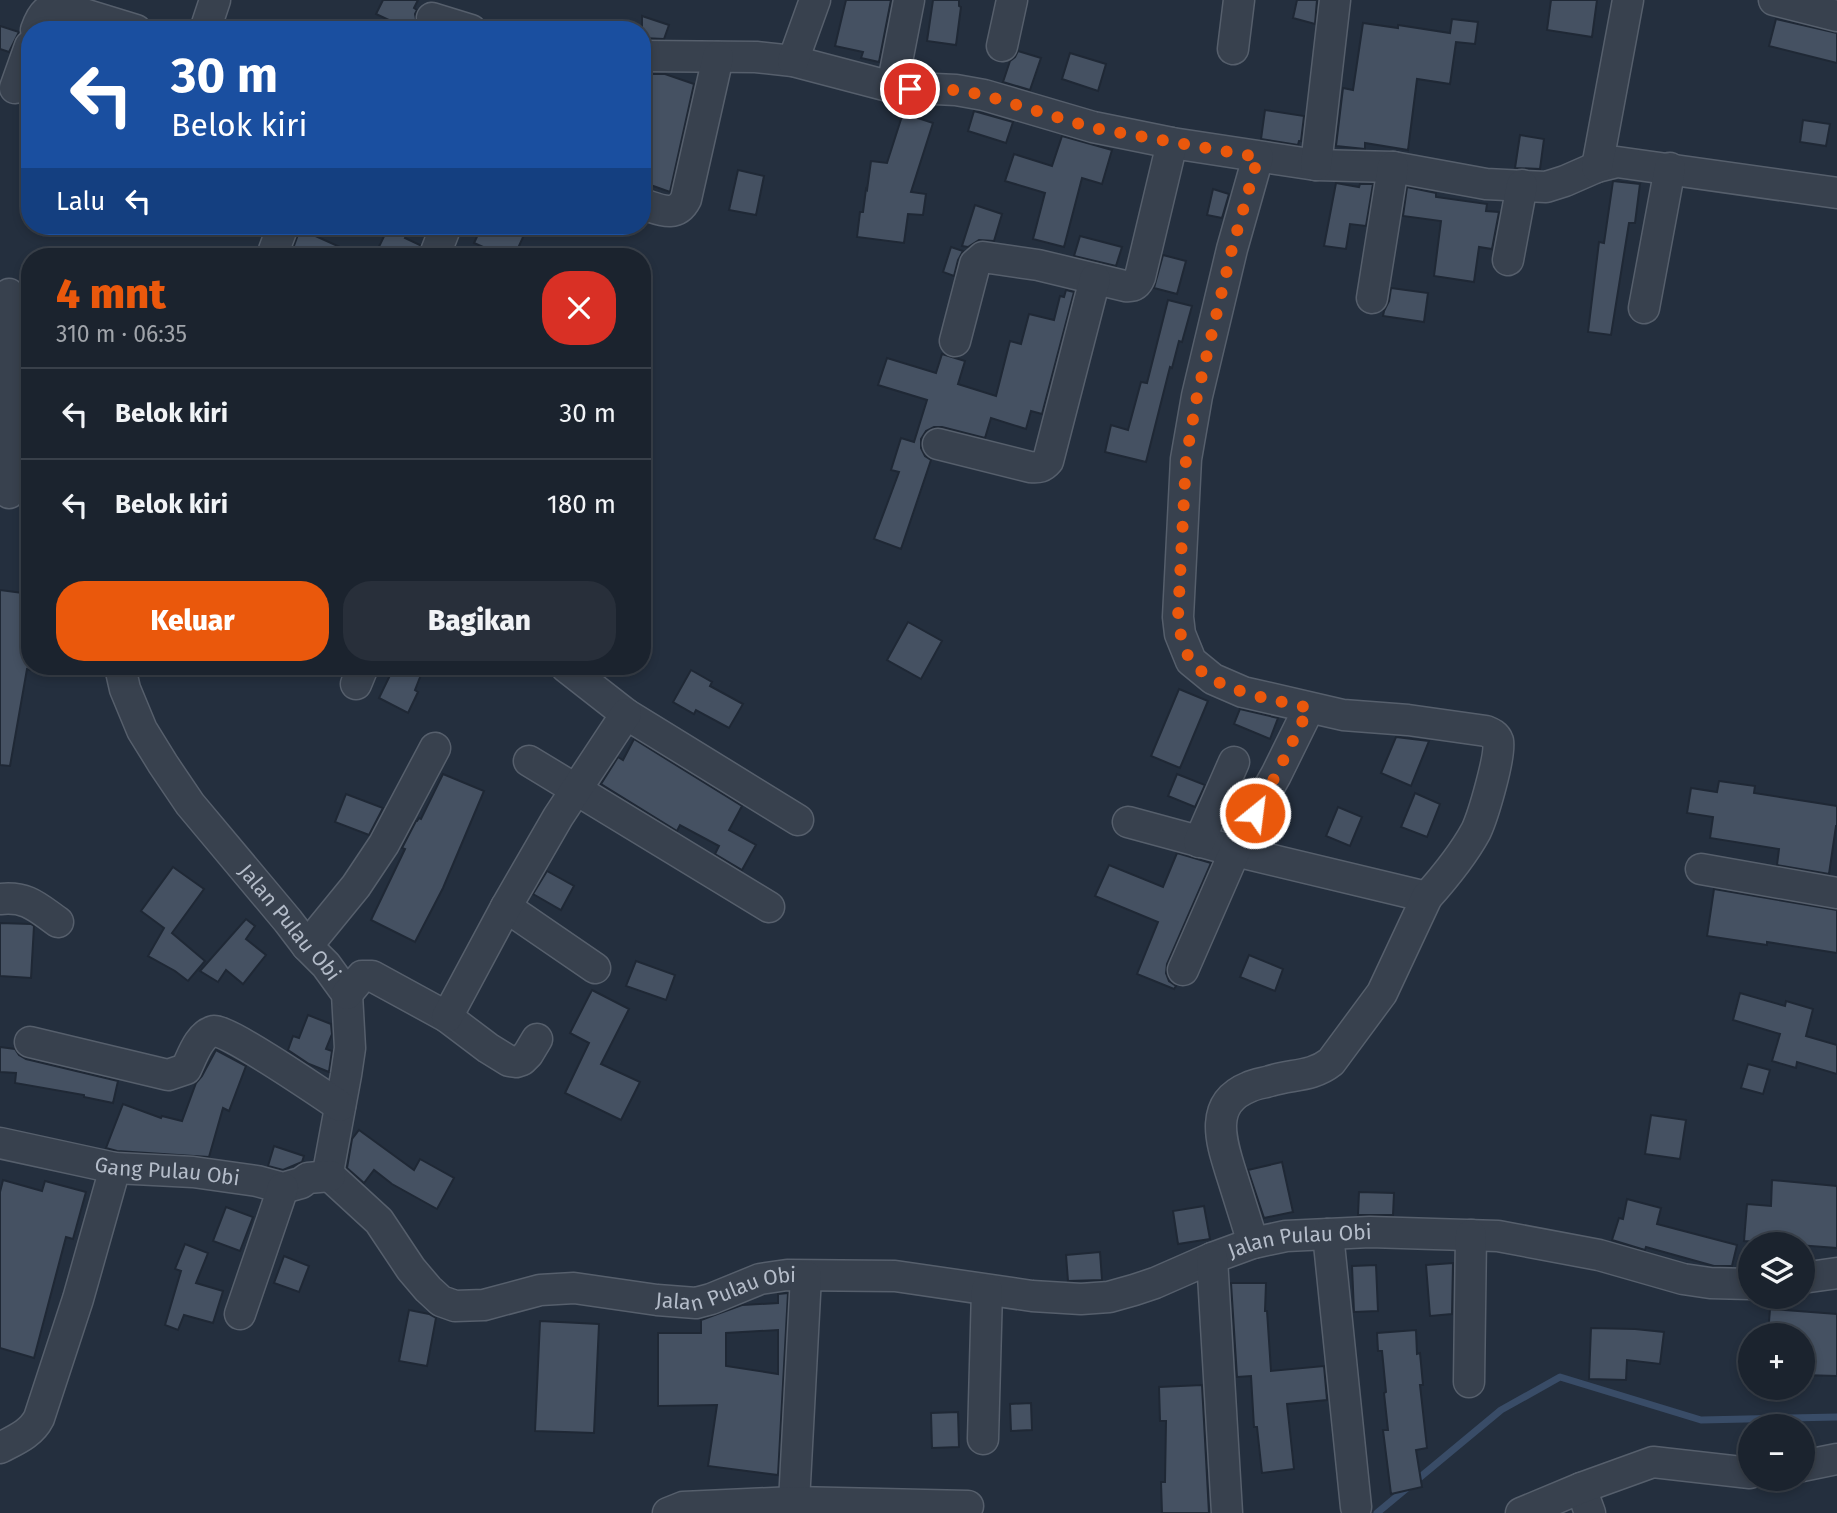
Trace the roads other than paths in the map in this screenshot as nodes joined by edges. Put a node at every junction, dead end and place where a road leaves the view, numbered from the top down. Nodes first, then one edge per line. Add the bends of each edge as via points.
1 (215, 0) edge
2 (815, 0) edge
3 (909, 0) edge
4 (1013, 0) edge
5 (1239, 0) edge
6 (1335, 0) edge
7 (1629, 0) edge
8 (1793, 3) edge
9 (1837, 16) edge
10 (39, 21) edge
11 (107, 21) edge
12 (208, 21) edge
13 (1002, 46) dead end
14 (1233, 49) dead end
15 (651, 56) edge
16 (718, 57) junction
17 (793, 61) junction
18 (21, 71) edge
19 (892, 87) junction
20 (15, 88) dead end
21 (1172, 143) junction
22 (1258, 157) junction
23 (1316, 165) junction
24 (1392, 167) junction
25 (1597, 167) junction
26 (1670, 169) junction
27 (1522, 186) junction
28 (1837, 192) edge
29 (651, 207) edge
30 (1508, 260) dead end
31 (1096, 279) junction
32 (9, 294) dead end
33 (1372, 298) dead end
34 (1644, 308) dead end
35 (955, 341) dead end
36 (938, 444) dead end
37 (13, 494) edge
38 (122, 675) edge
39 (576, 675) edge
40 (1309, 708) junction
41 (625, 714) junction
42 (435, 748) dead end
43 (529, 761) dead end
44 (1234, 762) dead end
45 (577, 789) junction
46 (798, 820) dead end
47 (1128, 822) dead end
48 (1199, 842) junction
49 (1236, 851) junction
50 (1701, 869) dead end
51 (1837, 893) edge
52 (1427, 897) junction
53 (0, 899) edge
54 (506, 907) junction
55 (769, 907) dead end
56 (58, 922) dead end
57 (307, 946) junction
58 (595, 968) dead end
59 (1183, 970) dead end
60 (347, 994) junction
61 (447, 1017) junction
62 (537, 1039) dead end
63 (30, 1042) dead end
64 (340, 1106) junction
65 (0, 1143) edge
66 (115, 1168) junction
67 (330, 1176) junction
68 (283, 1188) junction
69 (1328, 1234) junction
70 (1471, 1236) junction
71 (1254, 1243) junction
72 (1212, 1258) junction
73 (1837, 1273) edge
74 (806, 1276) junction
75 (1815, 1276) edge
76 (1738, 1283) edge
77 (987, 1290) junction
78 (240, 1314) dead end
79 (1469, 1382) dead end
80 (983, 1439) dead end
81 (0, 1448) edge
82 (1837, 1459) edge
83 (1815, 1463) edge
84 (1738, 1473) edge
85 (1586, 1500) edge
86 (794, 1502) junction
87 (968, 1506) dead end
88 (1356, 1507) dead end
89 (668, 1513) edge
90 (1227, 1513) edge
91 (1521, 1513) edge

1 - 12 street
2 - 17 street
3 - 19 street
4 - 13 street
5 - 14 street
6 - 23 street
7 - 25 street
8 - 9 street
10 - 11 street via 54,8
15 - 16 street
16 - 17 street
16 - 29 street via 686,199 674,211
17 - 19 street
18 - 20 street
19 - 21 street via 984,95 1093,128
21 - 22 street
21 - 31 street via 1138,282 1132,287
22 - 23 street
22 - 40 street via 1232,249 1186,459 1178,617 1191,661 1213,679 1243,692
23 - 24 street
24 - 27 street
24 - 33 street
25 - 26 street via 1617,162
25 - 27 street via 1546,187
26 - 28 street
26 - 34 street
27 - 30 street
31 - 35 street via 983,257 975,264
31 - 36 street via 1044,466 1030,467
32 - 37 street
38 - 57 street, Jalan Pulau Obi via 142,730 190,804
39 - 41 street
40 - 49 street
40 - 52 street via 1494,735 1497,755 1483,814 1475,833
41 - 45 street
41 - 46 street
42 - 57 street via 377,855
43 - 45 street
44 - 48 street
45 - 54 street
45 - 55 street
47 - 48 street
48 - 49 street
49 - 52 street
49 - 59 street
50 - 51 street
52 - 71 street via 1382,993 1331,1062 1314,1073 1247,1088 1224,1111 1221,1143
53 - 56 street via 28,901
54 - 58 street
54 - 61 street
57 - 60 street, Jalan Pulau Obi
60 - 61 street via 362,976 372,976
60 - 64 street, Jalan Pulau Obi via 350,1048
61 - 62 street via 509,1061 522,1060
63 - 64 street via 168,1075 186,1069 203,1038 219,1031
64 - 67 street, Jalan Pulau Obi
65 - 66 street, Gang Pulau Obi
66 - 68 street, Gang Pulau Obi via 193,1172
66 - 81 street via 39,1418 27,1433
67 - 68 street via 308,1178
67 - 74 street, Jalan Pulau Obi via 379,1221 428,1289 455,1306 484,1306 540,1290 574,1288 696,1303 760,1279
68 - 78 street
69 - 70 street, Jalan Pulau Obi
69 - 71 street, Jalan Pulau Obi
69 - 88 street
70 - 76 street, Jalan Pulau Obi via 1498,1236 1577,1251 1683,1279
70 - 79 street
71 - 72 street, Jalan Pulau Obi
72 - 77 street, Jalan Pulau Obi via 1109,1297 1056,1299
72 - 90 street
73 - 75 street
74 - 77 street, Jalan Pulau Obi via 895,1276
74 - 86 street
77 - 80 street
82 - 83 street
84 - 85 street via 1653,1462
85 - 91 street
86 - 87 street
86 - 89 street via 682,1507

